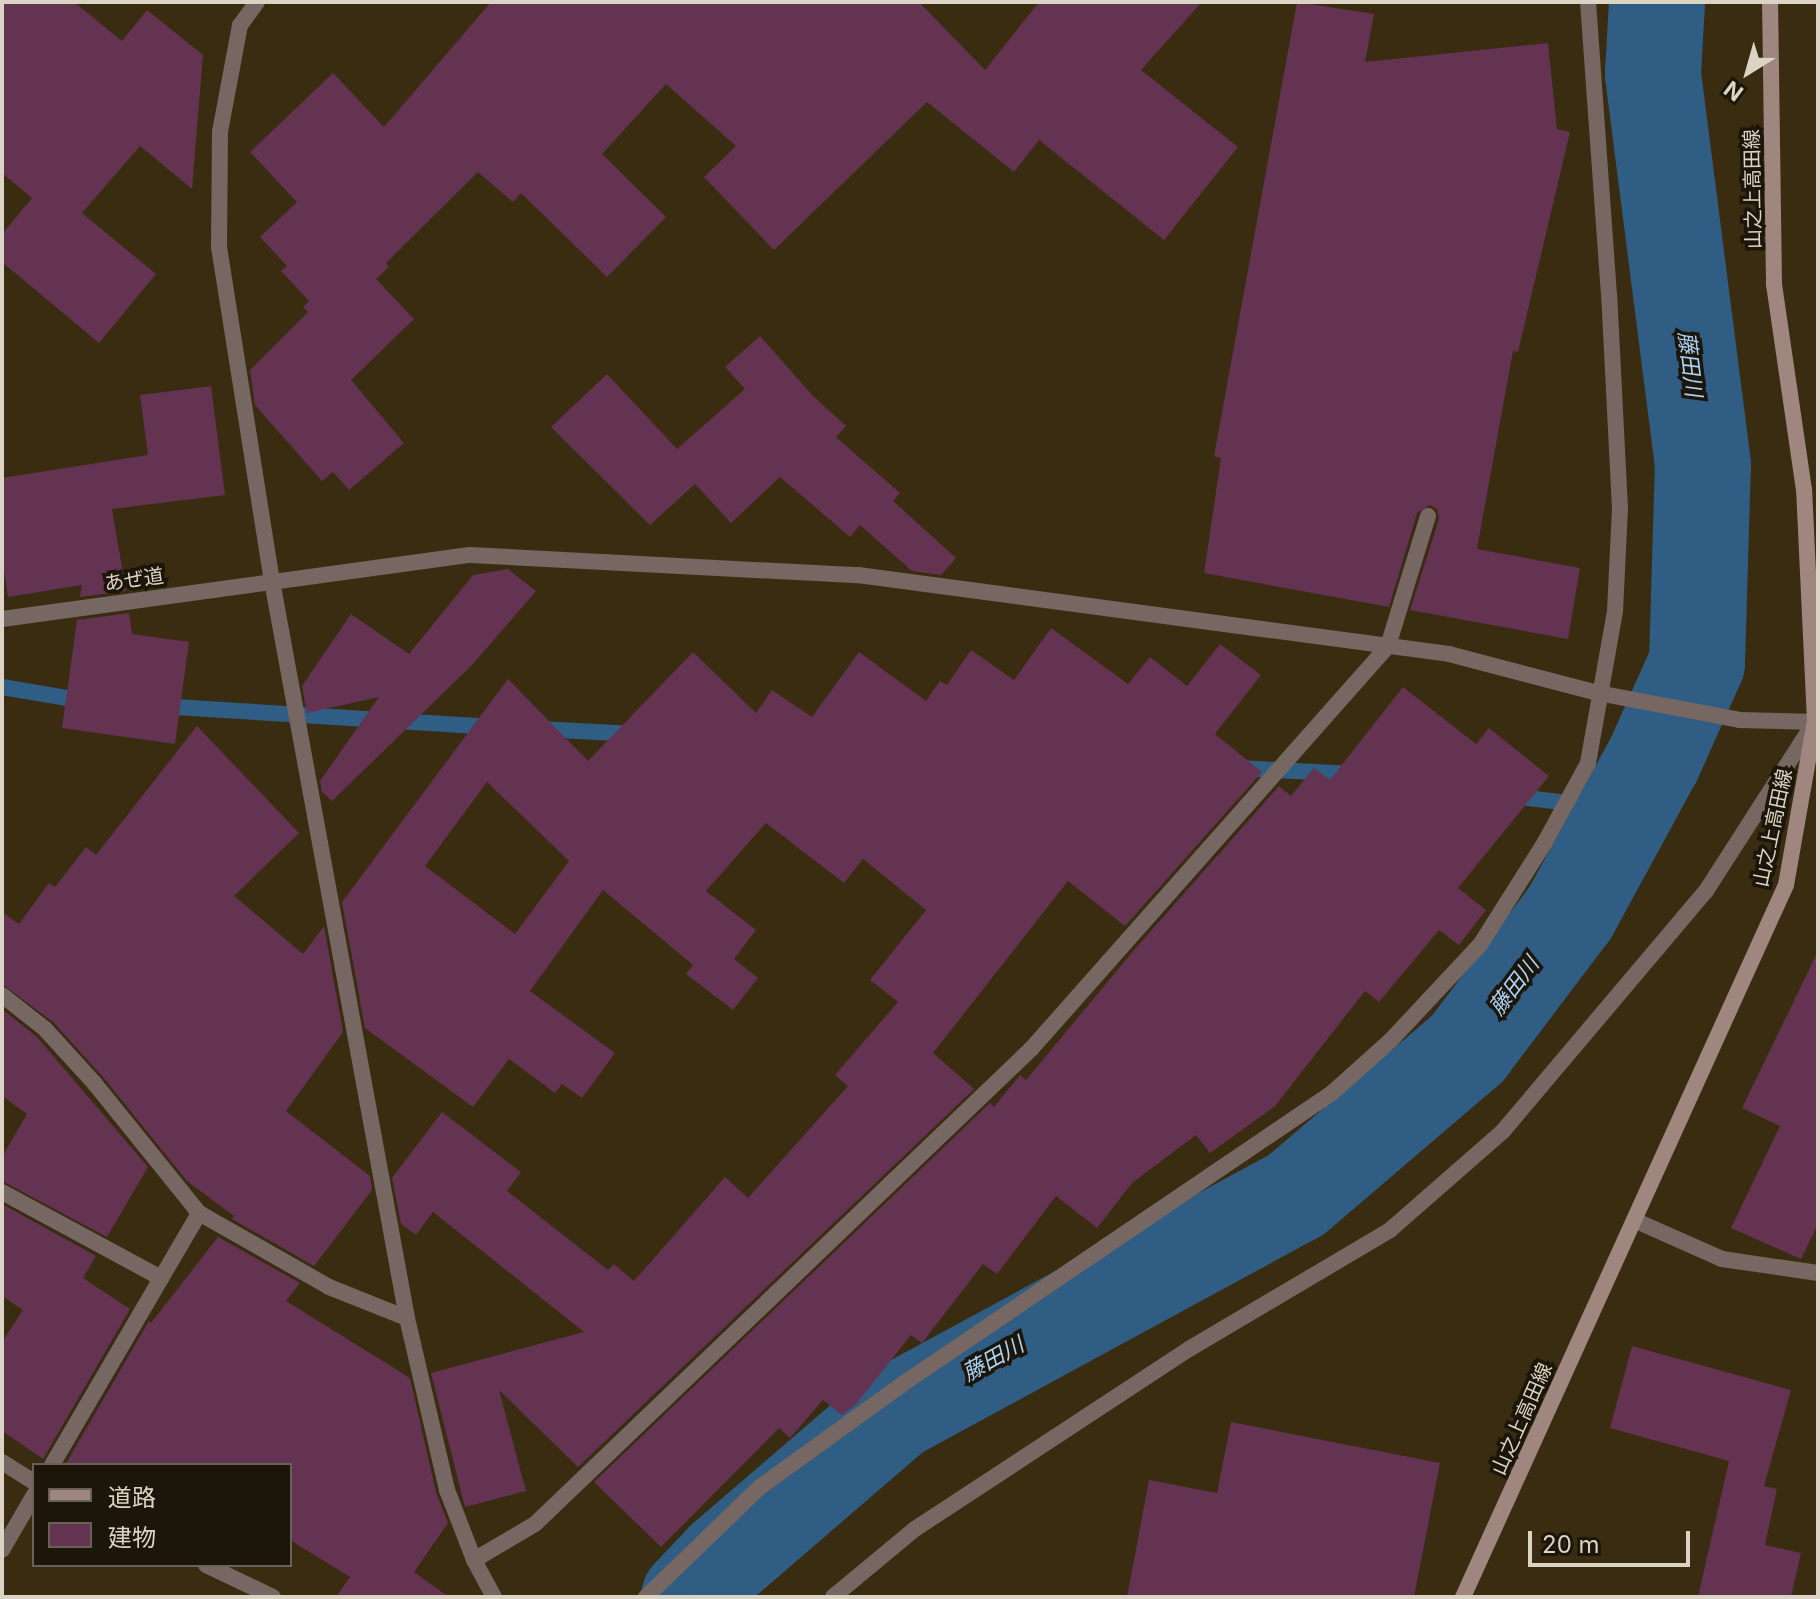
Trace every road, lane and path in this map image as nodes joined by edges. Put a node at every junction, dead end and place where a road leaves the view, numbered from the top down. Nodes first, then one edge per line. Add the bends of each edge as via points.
1 (257, 2) edge
2 (1588, 2) edge
3 (1770, 2) edge
4 (1428, 516) dead end
5 (272, 581) junction
6 (2, 619) edge
7 (1388, 646) junction
8 (1605, 694) junction
9 (1816, 722) edge
10 (2, 995) edge
11 (2, 1192) edge
12 (199, 1213) junction
13 (1634, 1220) junction
14 (1818, 1273) edge
15 (161, 1278) junction
16 (407, 1318) junction
17 (2, 1462) edge
18 (53, 1463) edge
19 (32, 1481) edge
20 (32, 1498) edge
21 (2, 1550) edge
22 (474, 1560) junction
23 (210, 1567) edge
24 (273, 1597) edge
25 (494, 1597) edge
26 (646, 1597) edge
27 (833, 1597) edge
28 (1463, 1597) edge

1 - 5 street via 240,25 220,132 219,247
2 - 8 street via 1620,509
3 - 9 street, 山之上高田線 via 1774,285 1804,490
4 - 7 street
5 - 6 street, あぜ道
5 - 7 street, あぜ道 via 470,555 858,575
5 - 16 street
7 - 8 street, あぜ道 via 1449,654
7 - 22 street via 1032,1048 535,1524
8 - 9 street, あぜ道 via 1739,720
8 - 26 street via 1588,763 1545,842 1480,945 1391,1040 1332,1093 760,1487
9 - 13 street, 山之上高田線 via 1786,885
9 - 27 street via 1706,891 1503,1131 1390,1230 1189,1349 941,1512
10 - 12 street via 45,1029 95,1084
11 - 15 street
12 - 15 street
12 - 16 street via 329,1287
13 - 14 street via 1722,1259
13 - 28 street, 山之上高田線
15 - 18 street
16 - 22 street via 447,1490
17 - 19 street
20 - 21 street
22 - 25 street
23 - 24 street

